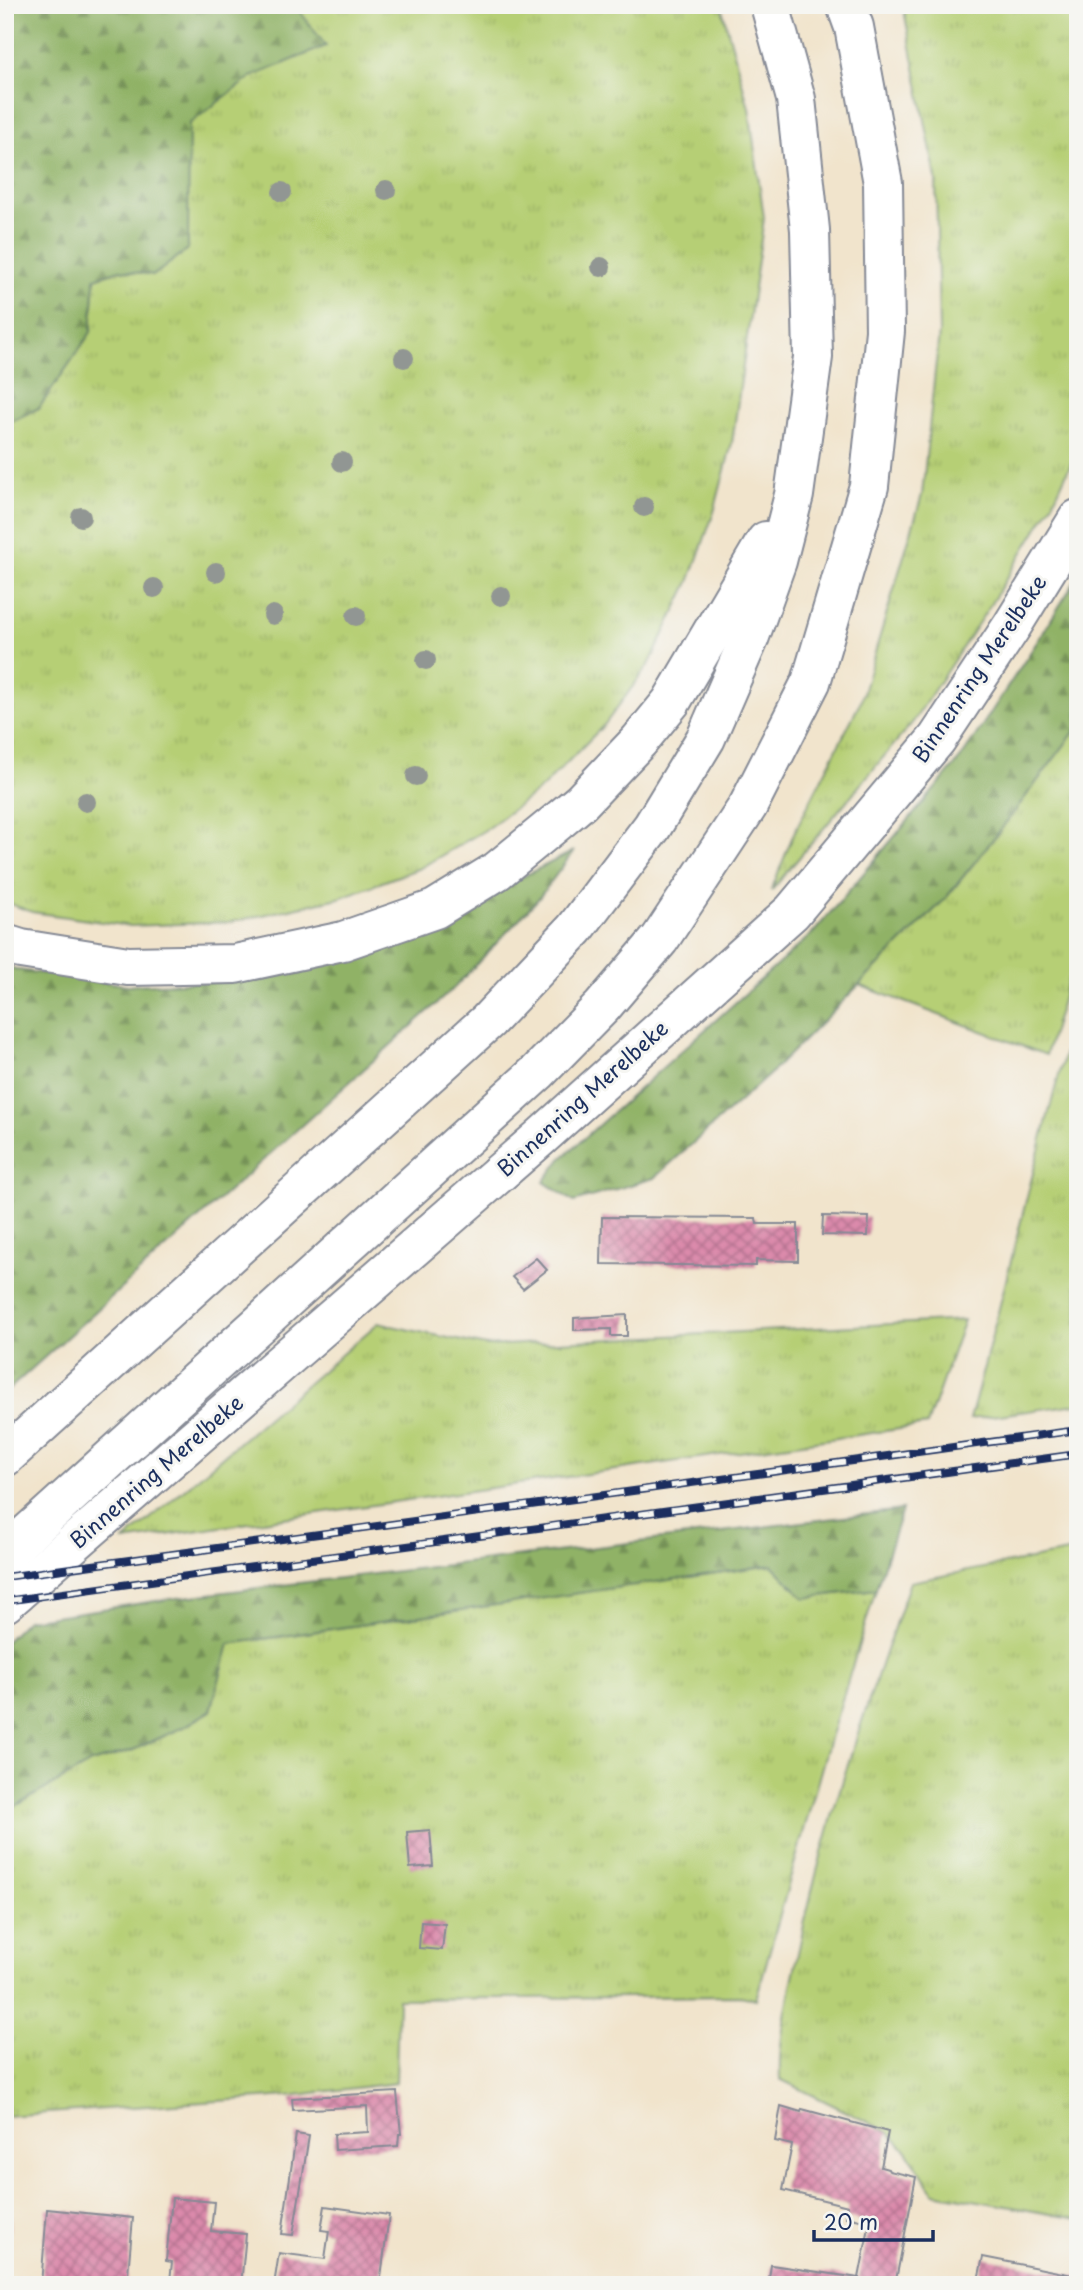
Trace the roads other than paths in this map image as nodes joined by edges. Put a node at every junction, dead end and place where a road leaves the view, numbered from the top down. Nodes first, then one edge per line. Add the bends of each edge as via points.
1 (770, 5) edge
2 (846, 5) edge
3 (793, 495) junction
4 (1078, 519) edge
5 (5, 944) edge
6 (5, 1457) edge
7 (5, 1554) edge
8 (5, 1602) edge

1 - 3 highway via 796,99 810,230 813,356
2 - 7 highway via 883,183 885,331 869,486 811,682 748,806 660,939 538,1072
3 - 5 highway via 671,702 639,741 557,822 497,871 435,909 342,941 236,964 128,967
3 - 6 highway via 777,561 750,639 706,738 652,827 575,929 488,1021
4 - 8 highway, Binnenring Merelbeke via 937,739 792,912 541,1137

